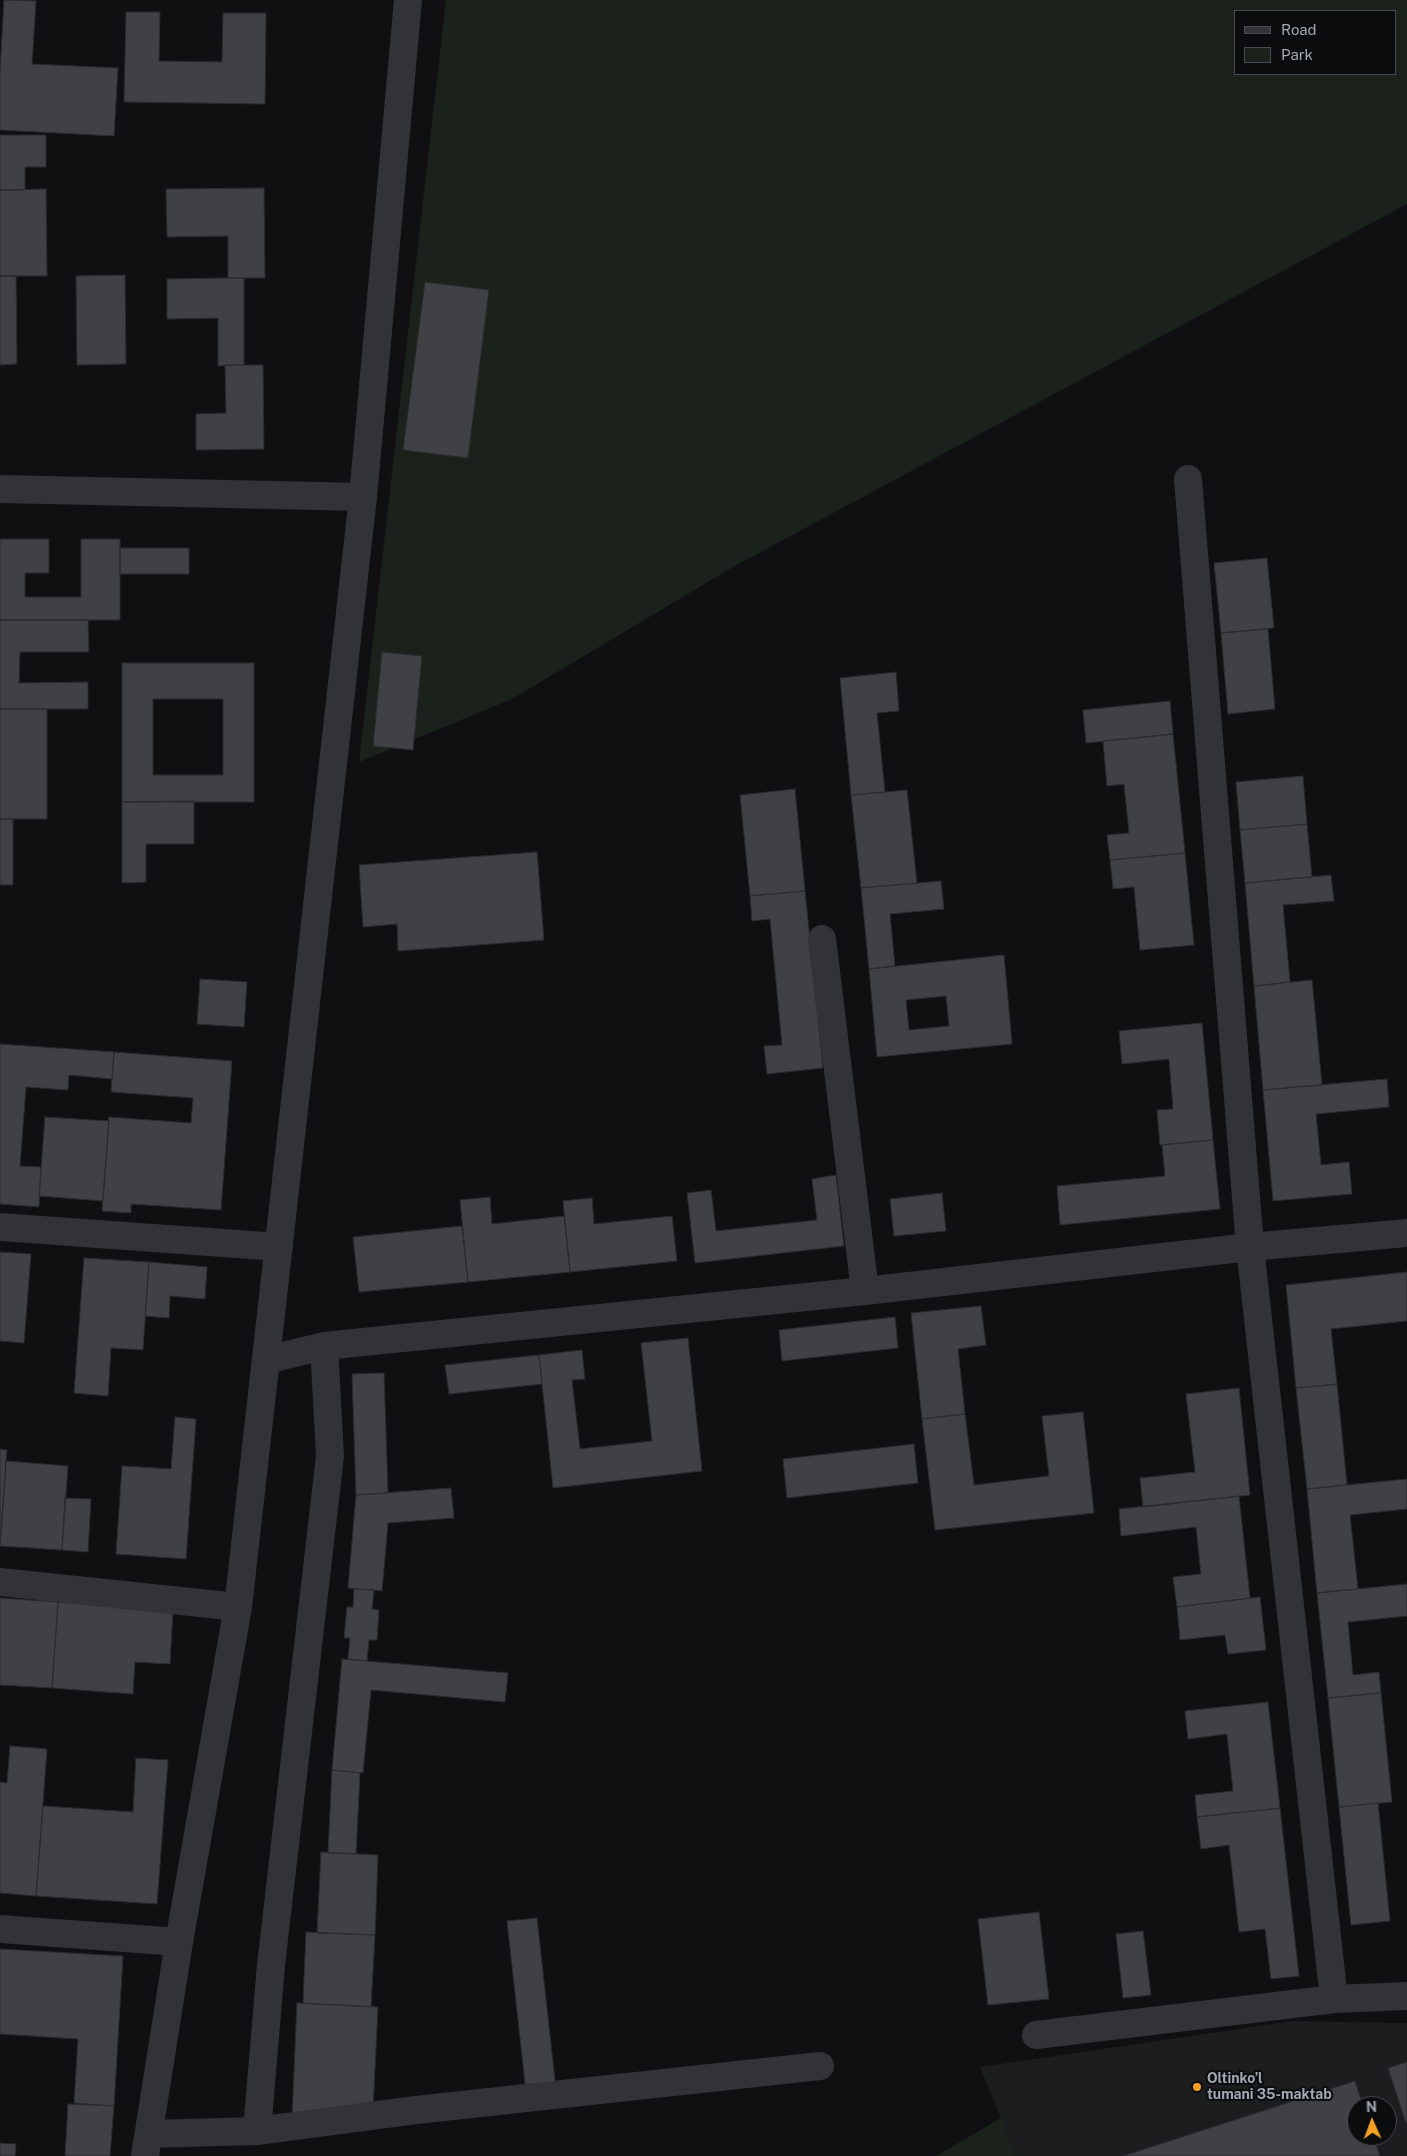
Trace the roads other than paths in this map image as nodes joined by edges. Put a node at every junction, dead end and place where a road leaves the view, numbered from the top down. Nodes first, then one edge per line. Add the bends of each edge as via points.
1 (408, 0) edge
2 (1188, 479) dead end
3 (0, 489) edge
4 (363, 496) junction
5 (822, 939) dead end
6 (0, 1228) edge
7 (1407, 1233) edge
8 (279, 1247) junction
9 (1250, 1247) junction
10 (865, 1291) junction
11 (324, 1346) junction
12 (266, 1360) junction
13 (0, 1582) edge
14 (238, 1607) junction
15 (0, 1929) edge
16 (179, 1942) junction
17 (1407, 1996) edge
18 (1334, 1999) junction
19 (1036, 2035) dead end
20 (820, 2066) dead end
21 (257, 2131) junction
22 (147, 2145) edge

1 - 4 street
2 - 9 street
3 - 4 street
4 - 8 street
5 - 10 street
6 - 8 street
7 - 9 street
8 - 12 street
9 - 10 street
9 - 18 street
10 - 11 street
11 - 12 street
11 - 21 street via 330,1456 272,1964
12 - 14 street
13 - 14 street
14 - 16 street
15 - 16 street
16 - 22 street
17 - 18 street
18 - 19 street
20 - 21 street via 416,2110
21 - 22 street

